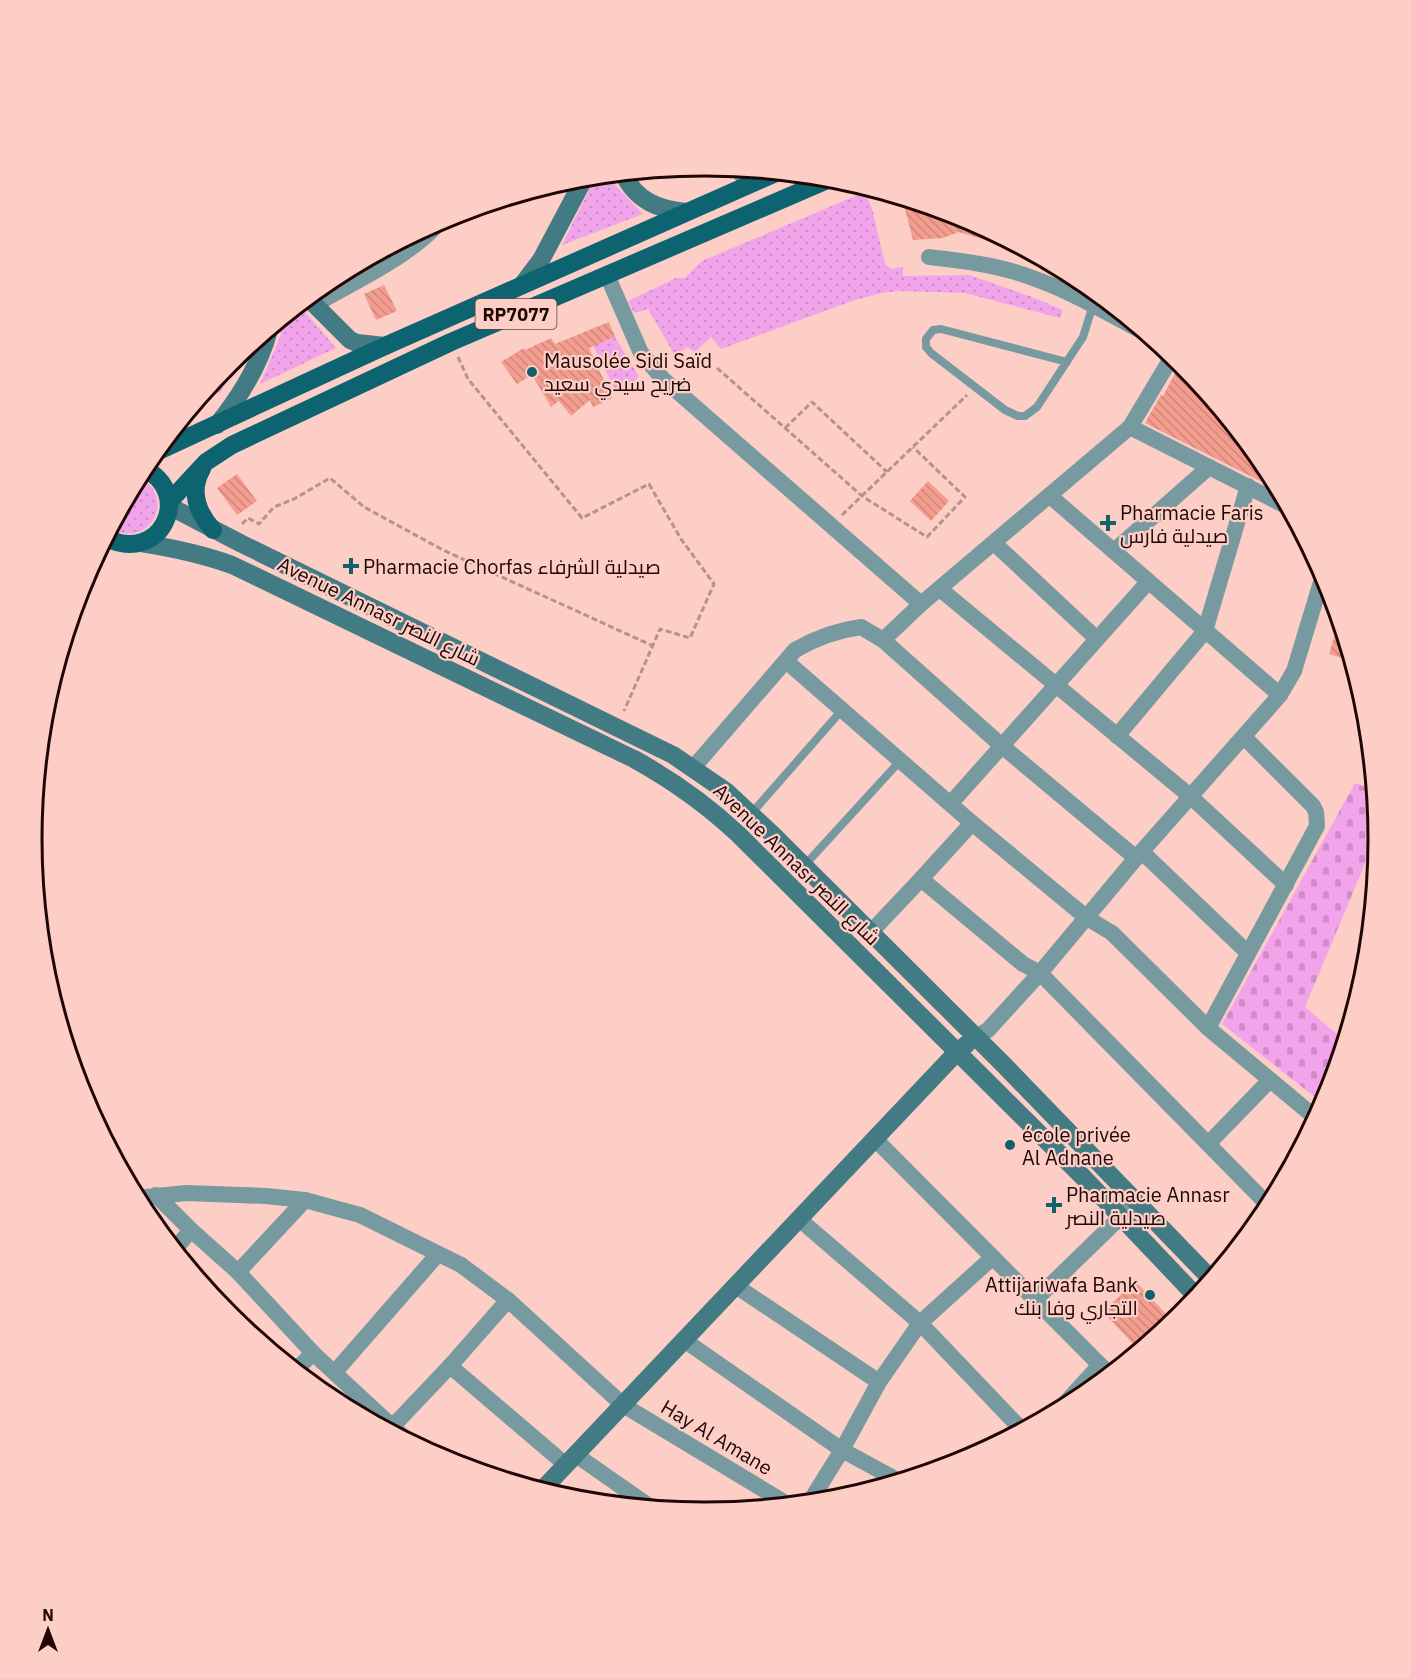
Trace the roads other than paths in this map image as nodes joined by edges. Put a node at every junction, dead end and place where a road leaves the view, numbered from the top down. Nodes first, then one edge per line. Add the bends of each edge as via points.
1 (744, 177) edge
2 (764, 178) edge
3 (628, 180) edge
4 (751, 184) junction
5 (814, 185) edge
6 (579, 187) edge
7 (687, 212) junction
8 (419, 241) edge
9 (929, 257) dead end
10 (607, 275) junction
11 (522, 285) junction
12 (334, 289) edge
13 (1086, 296) edge
14 (1094, 302) edge
15 (314, 304) edge
16 (262, 345) edge
17 (385, 346) junction
18 (1066, 362) junction
19 (1168, 363) edge
20 (214, 427) junction
21 (1130, 427) junction
22 (172, 445) edge
23 (206, 462) junction
24 (1209, 467) junction
25 (152, 474) edge
26 (1248, 486) junction
27 (1050, 496) junction
28 (1276, 501) edge
29 (169, 504) junction
30 (220, 533) junction
31 (112, 543) edge
32 (141, 543) junction
33 (994, 543) junction
34 (1114, 551) junction
35 (1148, 582) junction
36 (1319, 588) edge
37 (940, 589) junction
38 (921, 604) junction
39 (1205, 632) junction
40 (1097, 639) junction
41 (883, 640) junction
42 (786, 661) junction
43 (1056, 686) junction
44 (1280, 695) junction
45 (842, 710) junction
46 (1117, 736) junction
47 (1244, 737) junction
48 (1002, 746) junction
49 (900, 761) junction
50 (693, 768) junction
51 (1190, 796) junction
52 (951, 803) junction
53 (750, 815) junction
54 (972, 823) junction
55 (1139, 855) junction
56 (804, 866) junction
57 (921, 879) junction
58 (1286, 885) junction
59 (1087, 918) junction
60 (870, 933) junction
61 (1248, 953) junction
62 (1040, 973) junction
63 (1208, 1028) junction
64 (976, 1037) junction
65 (957, 1052) junction
66 (1270, 1080) junction
67 (1309, 1113) edge
68 (1063, 1126) junction
69 (875, 1139) junction
70 (1046, 1140) junction
71 (1208, 1144) junction
72 (156, 1195) junction
73 (147, 1196) edge
74 (1262, 1199) edge
75 (305, 1200) junction
76 (1136, 1202) junction
77 (1121, 1216) junction
78 (800, 1219) junction
79 (191, 1230) junction
80 (180, 1244) edge
81 (438, 1254) junction
82 (993, 1257) junction
83 (237, 1272) junction
84 (1206, 1274) edge
85 (736, 1286) junction
86 (1190, 1291) edge
87 (508, 1300) junction
88 (1035, 1300) junction
89 (920, 1323) junction
90 (684, 1340) junction
91 (313, 1353) junction
92 (301, 1365) edge
93 (450, 1366) junction
94 (1104, 1369) edge
95 (336, 1372) junction
96 (879, 1382) junction
97 (623, 1405) junction
98 (388, 1422) edge
99 (394, 1425) edge
100 (1017, 1425) edge
101 (842, 1449) junction
102 (571, 1460) junction
103 (890, 1476) edge
104 (548, 1483) edge
105 (815, 1493) edge
106 (778, 1498) edge
107 (636, 1499) edge

1 - 4 street
2 - 4 main road, RP7077
3 - 7 main road via 651,204
4 - 7 main road, RP7077
5 - 10 main road, RP7077
6 - 11 main road via 541,260
7 - 11 main road, RP7077
8 - 12 street via 402,254
9 - 13 street via 1000,268
10 - 23 main road, RP7077 via 451,342 232,445
10 - 38 street via 641,353 663,379
11 - 17 main road, RP7077
14 - 18 lane via 1083,337
15 - 17 main road via 350,340
16 - 20 main road via 230,408
17 - 20 main road, RP7077
18 - 18 lane via 1037,407 1025,416 1011,414 928,351 925,343 930,333 941,329
19 - 21 street
20 - 22 main road, RP7077
21 - 24 street
21 - 27 street
23 - 29 main road, RP7077
23 - 30 main road via 198,475 197,505 203,518
24 - 26 street
24 - 34 street
25 - 29 main road via 166,490
26 - 28 street
26 - 39 street
27 - 33 street
27 - 34 street
29 - 30 main road, Avenue Annasr شارع النصر
29 - 32 main road, RP7077 via 161,529
30 - 50 main road, Avenue Annasr شارع النصر via 674,755
31 - 32 main road
32 - 65 main road, Avenue Annasr شارع النصر via 178,548 232,566 668,778 738,834
33 - 37 street
33 - 40 street
34 - 35 street
35 - 39 street
35 - 40 street
36 - 44 street via 1294,671
37 - 38 street
37 - 43 street
38 - 41 street
39 - 44 street
39 - 46 street
40 - 43 street
41 - 42 street via 861,627 848,629 804,645
41 - 48 street
42 - 45 street
42 - 50 street
43 - 46 street
43 - 48 street
44 - 47 street
45 - 49 street
45 - 53 lane
46 - 51 street
47 - 51 street
47 - 58 street via 1316,812 1317,826
48 - 52 street
48 - 55 street
49 - 52 street
49 - 56 lane
50 - 53 main road, Avenue Annasr شارع النصر via 727,792
51 - 55 street
51 - 58 street
52 - 54 street
53 - 56 main road, Avenue Annasr شارع النصر
54 - 57 street
54 - 59 street
55 - 59 street
55 - 61 street
56 - 60 main road, Avenue Annasr شارع النصر
57 - 60 street
57 - 62 street via 1023,964
58 - 61 street
59 - 62 street
59 - 63 street via 1112,933
60 - 64 main road, Avenue Annasr شارع النصر
61 - 63 street
62 - 64 street via 988,1030
62 - 71 street
63 - 66 street
64 - 65 main road
64 - 68 main road, Avenue Annasr شارع النصر
65 - 69 main road
65 - 70 main road, Avenue Annasr شارع النصر
66 - 67 street
66 - 71 street
68 - 70 street
68 - 76 main road, Avenue Annasr شارع النصر
69 - 78 main road
69 - 82 street
70 - 77 main road, Avenue Annasr شارع النصر
71 - 74 street
72 - 73 street, Hay Al Amane
72 - 75 street, Hay Al Amane via 226,1194
72 - 79 street
75 - 81 street, Hay Al Amane via 360,1215
75 - 83 street
76 - 77 street
76 - 84 main road, Avenue Annasr شارع النصر
77 - 86 main road, Avenue Annasr شارع النصر
77 - 88 street
78 - 85 main road
78 - 89 street
79 - 80 street
79 - 83 street
81 - 87 street, Hay Al Amane via 461,1265
81 - 95 street
82 - 88 street
82 - 89 street
83 - 91 street
85 - 90 main road
85 - 96 street
87 - 93 street
87 - 97 street, Hay Al Amane
88 - 94 street
89 - 96 street
89 - 100 street
90 - 97 main road
90 - 101 street
91 - 92 street
91 - 95 street
93 - 99 street
93 - 102 street
95 - 98 street
96 - 101 street
97 - 102 main road
97 - 106 street, Hay Al Amane
101 - 103 street
101 - 105 street
102 - 104 main road
102 - 107 street

